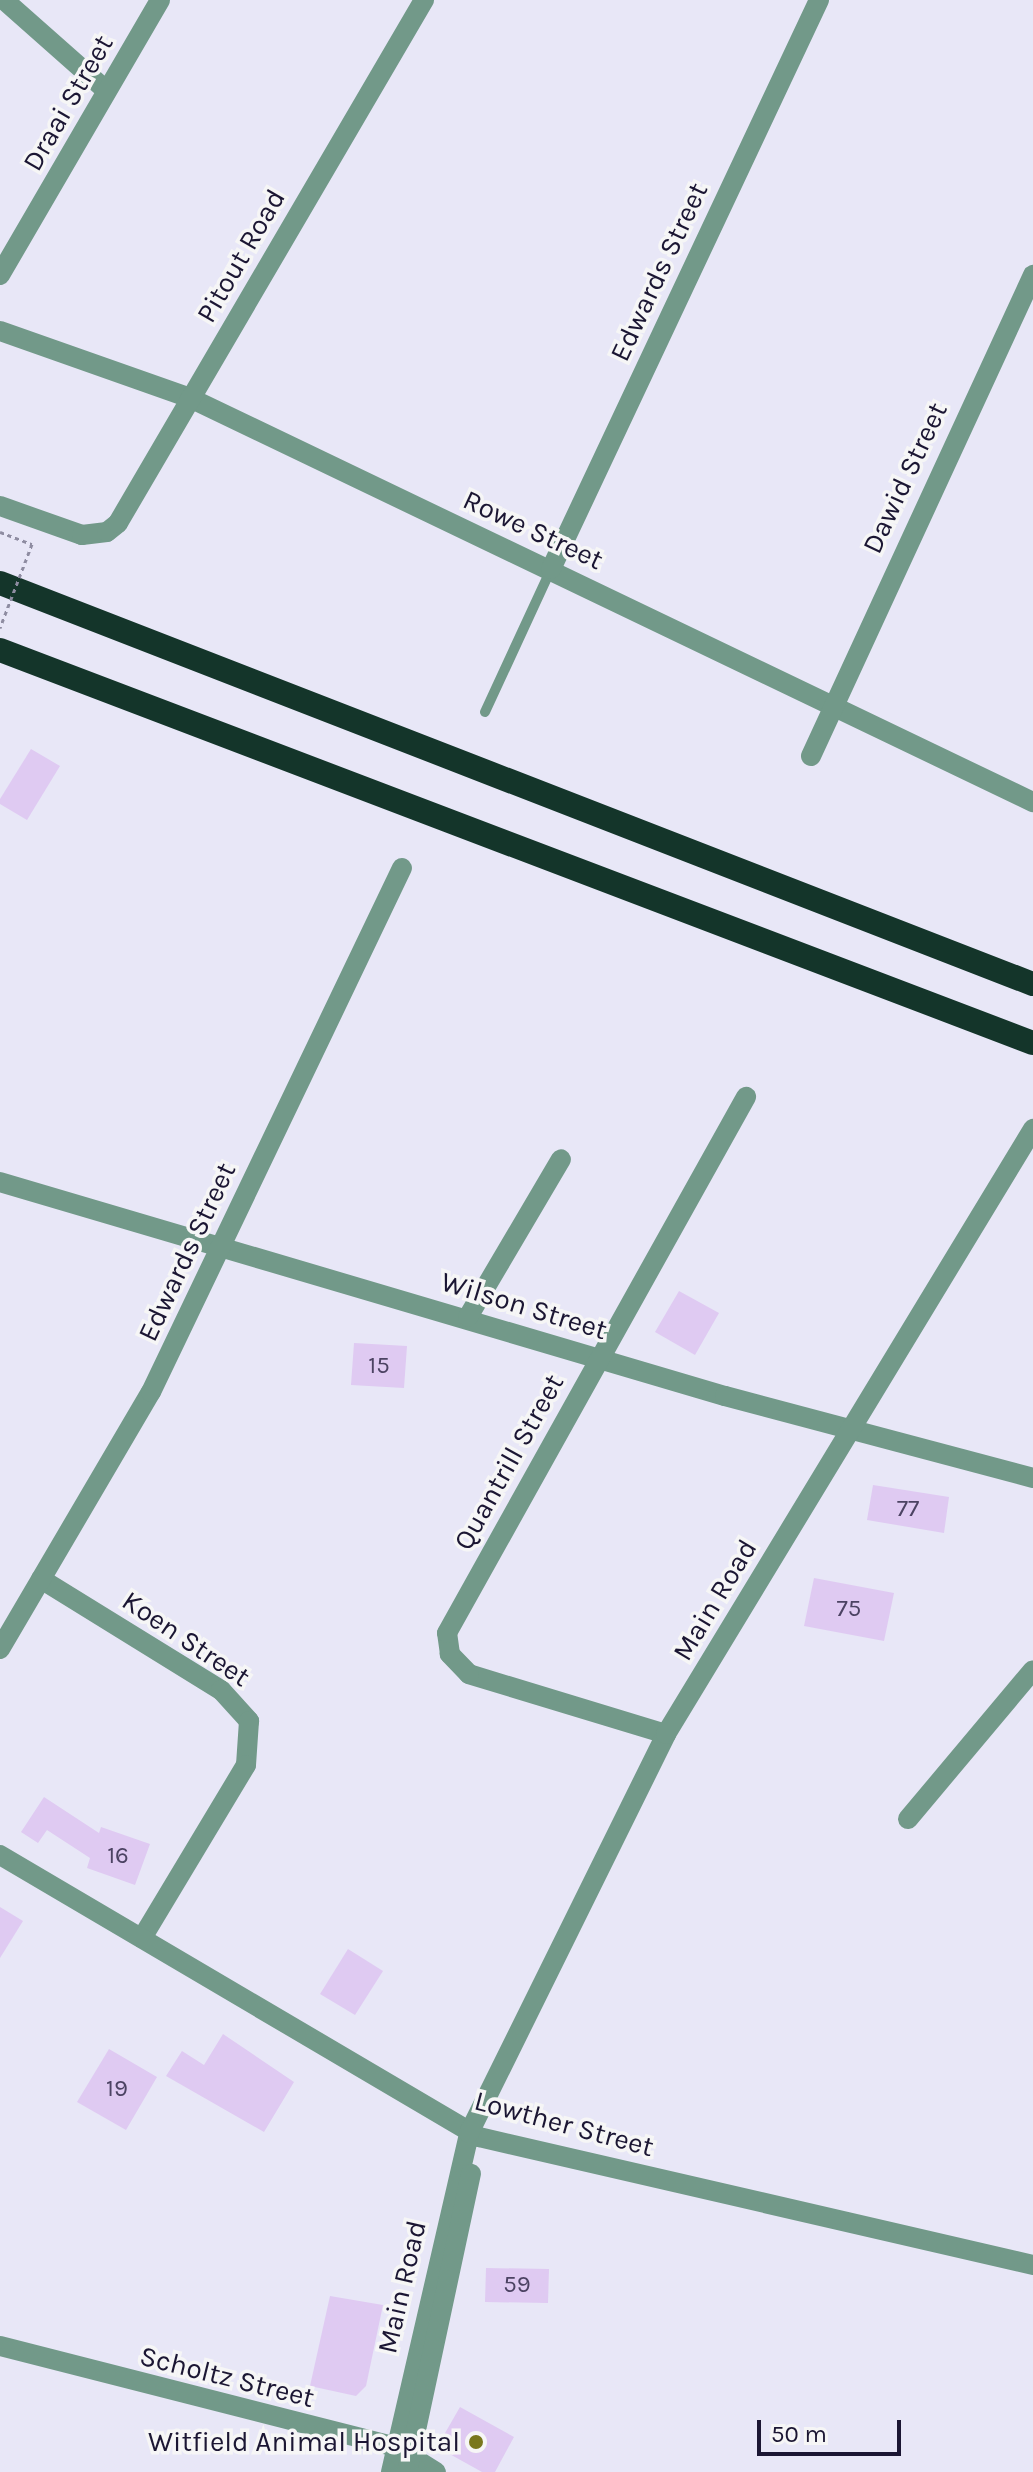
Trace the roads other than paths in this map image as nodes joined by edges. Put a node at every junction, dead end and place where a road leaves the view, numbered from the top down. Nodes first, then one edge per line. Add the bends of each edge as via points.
1 (4, 0) edge
2 (160, 0) edge
3 (424, 0) edge
4 (819, 0) edge
5 (107, 91) junction
6 (0, 275) edge
7 (1033, 275) edge
8 (0, 331) edge
9 (190, 398) junction
10 (0, 506) edge
11 (551, 569) junction
12 (0, 583) edge
13 (0, 650) edge
14 (832, 705) junction
15 (485, 712) dead end
16 (811, 756) dead end
17 (1033, 802) edge
18 (402, 868) dead end
19 (1033, 984) edge
20 (1031, 1042) edge
21 (746, 1097) dead end
22 (1033, 1129) edge
23 (561, 1159) dead end
24 (0, 1182) edge
25 (220, 1247) junction
26 (468, 1317) junction
27 (600, 1358) junction
28 (852, 1427) junction
29 (1033, 1478) edge
30 (41, 1579) junction
31 (0, 1649) edge
32 (1033, 1670) edge
33 (666, 1734) junction
34 (908, 1819) dead end
35 (0, 1855) edge
36 (142, 1938) junction
37 (476, 2129) junction
38 (1033, 2265) edge
39 (0, 2346) edge
40 (405, 2457) edge
41 (391, 2472) edge
42 (436, 2472) edge

1 - 5 street
2 - 5 street, Draai Street
3 - 9 street, Pitout Road
4 - 11 street, Edwards Street
5 - 6 street, Draai Street
7 - 14 street, Dawid Street
8 - 9 street, Rowe Street
9 - 10 street, Pitout Road via 118,523 101,534 71,532
9 - 11 street, Rowe Street
11 - 14 street, Rowe Street
11 - 15 lane
12 - 19 highway
13 - 20 highway
14 - 16 street, Dawid Street
14 - 17 street, Rowe Street
18 - 25 street, Edwards Street
21 - 27 street, Quantrill Street
22 - 28 street, Main Road
23 - 26 street
24 - 25 street, Wilson Street
25 - 26 street, Wilson Street
25 - 30 street, Edwards Street via 151,1392
26 - 27 street, Wilson Street
27 - 28 street, Wilson Street
27 - 33 street, Quantrill Street via 452,1622 447,1646 469,1674
28 - 29 street, Wilson Street
28 - 33 street, Main Road
30 - 31 street, Edwards Street
30 - 36 street, Koen Street via 221,1690 249,1721 246,1765
32 - 34 street
33 - 37 street, Main Road via 585,1892
35 - 36 street, Lowther Street
36 - 37 street, Lowther Street
37 - 38 street, Lowther Street
37 - 40 street, Main Road
39 - 40 street, Scholtz Street
40 - 41 street, Main Road
40 - 42 street, Scholtz Street

